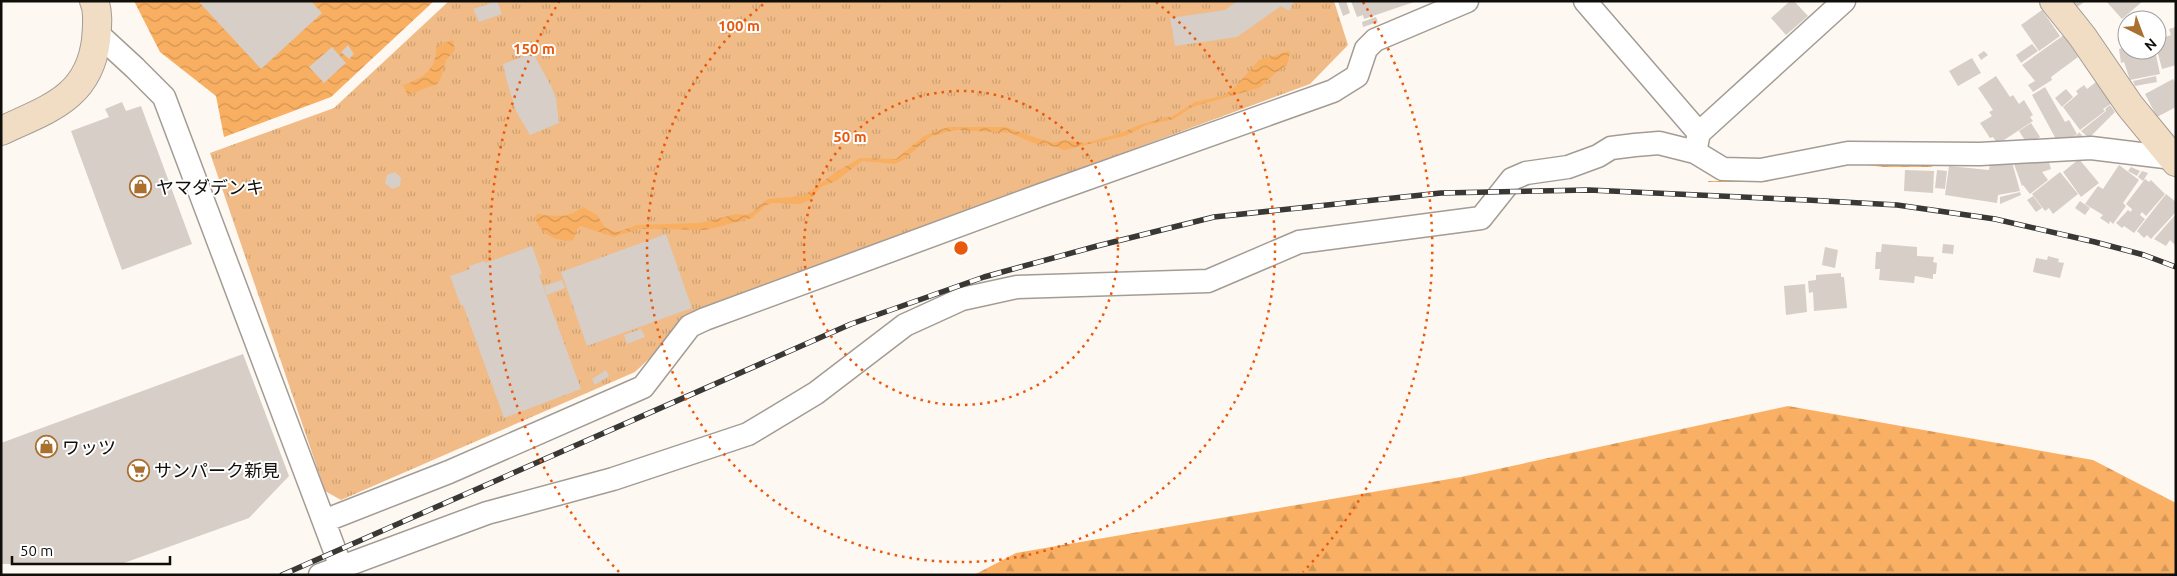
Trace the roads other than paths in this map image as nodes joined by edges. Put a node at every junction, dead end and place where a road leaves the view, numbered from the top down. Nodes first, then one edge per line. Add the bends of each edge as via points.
1 (94, 1) edge
2 (1467, 1) edge
3 (1585, 1) edge
4 (1844, 1) edge
5 (2054, 1) edge
6 (97, 33) junction
7 (1, 131) edge
8 (1697, 143) junction
9 (2175, 158) edge
10 (324, 521) junction
11 (341, 567) junction
12 (320, 575) edge

1 - 6 street
2 - 10 street via 1375,40 1366,49 1357,76 1333,91 705,319 690,326 643,387 449,472
3 - 8 street
4 - 8 street
5 - 9 street via 2130,106
6 - 7 street via 94,57 85,78 60,104
6 - 10 street via 164,97
8 - 9 street via 1723,169 1761,170 1848,153 1980,154 2091,148
8 - 11 street via 1611,148 1568,167 1526,173 1512,179 1481,218 1299,242 1208,281 1017,287 962,299 905,325 816,393 748,434 613,479 487,513
10 - 11 street
11 - 12 street

